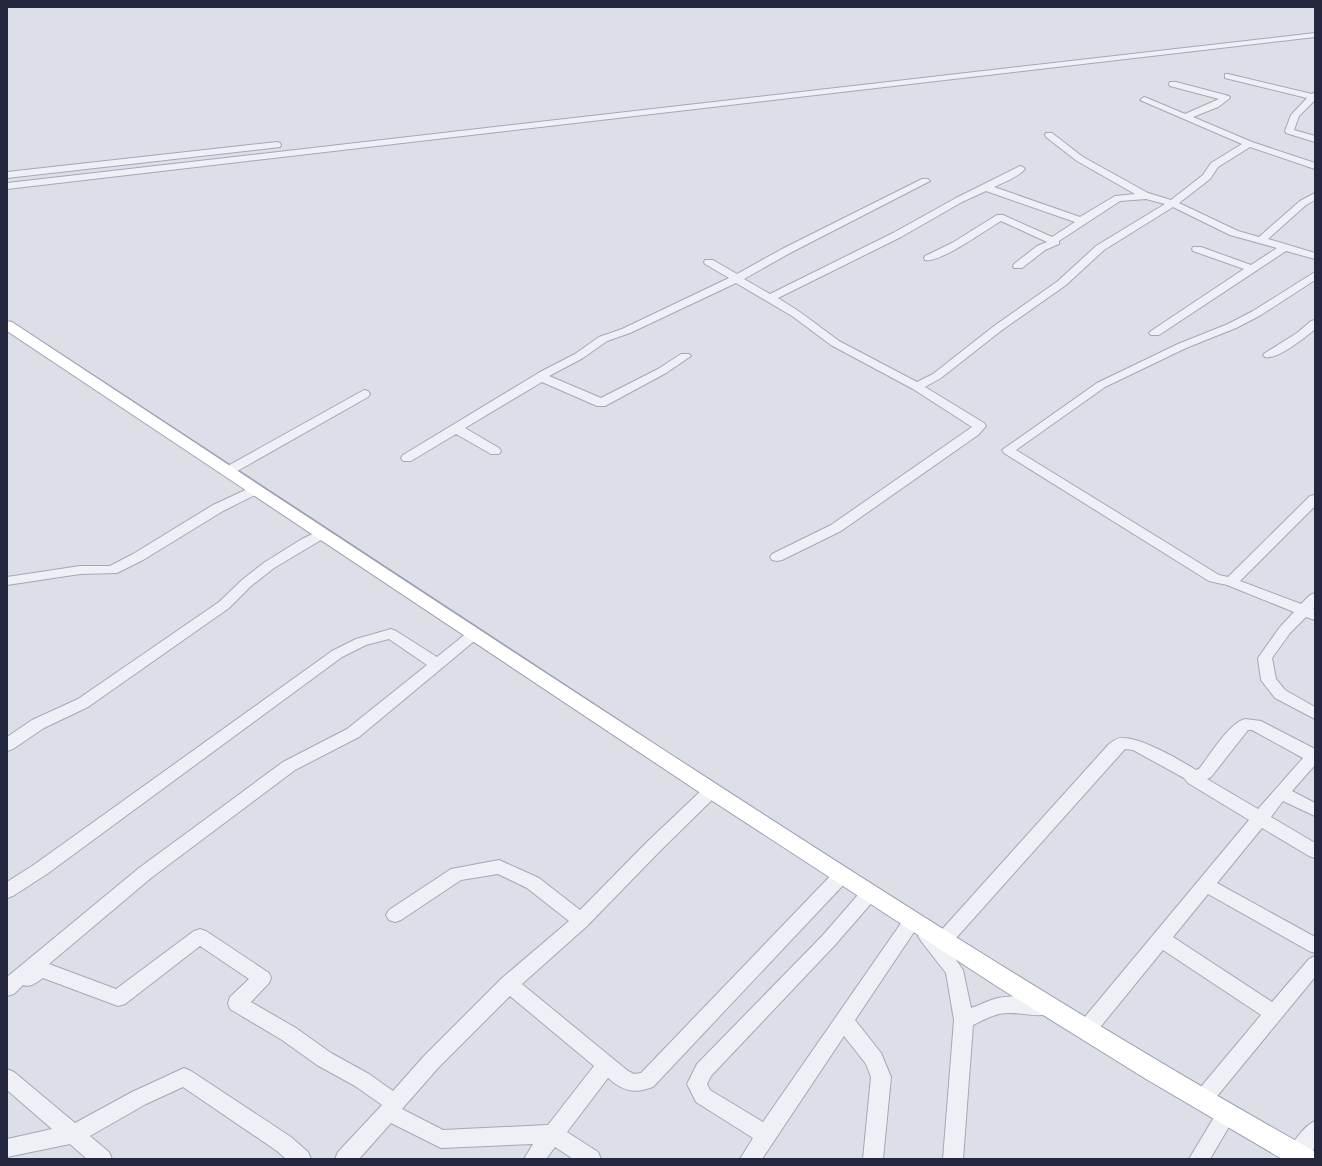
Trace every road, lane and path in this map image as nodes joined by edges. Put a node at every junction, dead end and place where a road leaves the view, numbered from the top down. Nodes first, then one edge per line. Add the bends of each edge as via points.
1 (1315, 26) edge
2 (1315, 35) edge
3 (1060, 55) dead end
4 (1228, 76) dead end
5 (1173, 84) dead end
6 (1314, 96) edge
7 (1144, 100) dead end
8 (1186, 117) junction
9 (1315, 132) edge
10 (1049, 135) dead end
11 (1311, 138) edge
12 (288, 144) dead end
13 (1249, 144) junction
14 (1315, 166) edge
15 (1020, 169) dead end
16 (7, 175) edge
17 (925, 181) dead end
18 (7, 186) edge
19 (987, 188) junction
20 (1146, 196) junction
21 (1315, 196) edge
22 (1172, 204) junction
23 (1081, 221) junction
24 (1054, 240) junction
25 (1261, 240) junction
26 (1197, 248) dead end
27 (1284, 248) junction
28 (1314, 254) edge
29 (930, 258) dead end
30 (709, 262) dead end
31 (1018, 266) dead end
32 (1253, 269) junction
33 (1315, 275) edge
34 (738, 278) junction
35 (770, 298) junction
36 (1315, 323) edge
37 (7, 326) edge
38 (1155, 333) dead end
39 (1269, 355) dead end
40 (685, 356) dead end
41 (541, 377) junction
42 (917, 387) junction
43 (364, 394) dead end
44 (454, 428) junction
45 (495, 451) dead end
46 (407, 458) dead end
47 (228, 471) junction
48 (254, 490) junction
49 (1315, 498) edge
50 (321, 534) junction
51 (777, 557) dead end
52 (7, 581) edge
53 (1231, 582) junction
54 (1315, 598) edge
55 (1309, 613) edge
56 (473, 635) junction
57 (437, 664) junction
58 (1315, 714) edge
59 (7, 745) edge
60 (1314, 756) edge
61 (1194, 779) junction
62 (711, 791) junction
63 (1281, 793) junction
64 (1315, 810) edge
65 (1261, 818) junction
66 (1315, 851) edge
67 (842, 876) junction
68 (1207, 885) junction
69 (7, 891) edge
70 (869, 894) junction
71 (394, 915) dead end
72 (581, 921) junction
73 (916, 924) junction
74 (1161, 939) junction
75 (943, 941) junction
76 (1315, 946) edge
77 (1315, 964) edge
78 (509, 984) junction
79 (7, 988) edge
80 (7, 994) edge
81 (1050, 1008) junction
82 (1274, 1013) junction
83 (964, 1020) junction
84 (844, 1021) junction
85 (1086, 1030) junction
86 (606, 1065) junction
87 (7, 1078) edge
88 (1202, 1100) junction
89 (392, 1107) junction
90 (1226, 1115) junction
91 (1315, 1130) edge
92 (74, 1134) junction
93 (552, 1134) junction
94 (766, 1135) junction
95 (7, 1148) edge
96 (1300, 1158) edge
97 (102, 1159) edge
98 (301, 1159) edge
99 (345, 1159) edge
100 (534, 1159) edge
101 (591, 1159) edge
102 (750, 1159) edge
103 (873, 1159) edge
104 (953, 1159) edge
105 (1199, 1159) edge

1 - 3 street
2 - 18 street
4 - 6 street
5 - 8 street via 1226,98
6 - 11 street via 1305,102 1290,123 1289,131
7 - 8 street
8 - 13 street
9 - 11 street
10 - 20 street via 1080,159
12 - 16 street
13 - 14 street
13 - 22 street via 1214,165 1207,176
15 - 19 street
17 - 34 street
19 - 23 street
19 - 35 street via 959,200 897,236
20 - 22 street
20 - 23 street via 1118,198
21 - 25 street via 1303,203
22 - 25 street via 1219,226
22 - 42 street via 1100,248 1062,283 998,328 937,376
23 - 24 street via 1076,227
24 - 29 street via 1000,217
24 - 31 street via 1055,242 1041,248
25 - 27 street
26 - 32 street
27 - 28 street
27 - 32 street
30 - 34 street
32 - 38 street
33 - 53 street via 1257,313 1232,326 1182,346 1101,385 1008,450 1214,578
34 - 35 street
34 - 41 street via 626,331 603,339
35 - 42 street via 835,343
36 - 39 street
37 - 47 main road
40 - 41 street via 601,403
41 - 44 street
42 - 51 street via 980,426 836,528
43 - 47 street
44 - 45 street
44 - 46 street
47 - 48 main road
48 - 50 main road
48 - 52 street via 112,570 80,570
49 - 53 street
50 - 56 main road
50 - 59 street via 282,556 243,585 224,605 83,703 38,724
53 - 55 street
54 - 55 street
55 - 58 street via 1285,630 1265,658 1269,680 1280,694
56 - 57 street
56 - 62 main road
57 - 69 street via 391,634 361,642 338,654
57 - 79 street via 353,734 289,766 152,868
60 - 61 street via 1256,725 1245,724 1205,773
60 - 63 street
61 - 65 street
61 - 75 street via 1190,774 1136,745 1122,743
62 - 67 main road
62 - 72 street
63 - 64 street
63 - 65 street
65 - 66 street
65 - 68 street
67 - 70 main road
67 - 86 street via 646,1081 633,1083
68 - 74 street
68 - 76 street
70 - 73 main road
70 - 94 street via 829,940 704,1070 697,1084 703,1096
71 - 72 street via 457,874 499,867 533,883
72 - 78 street
73 - 75 main road
73 - 83 street via 954,970
73 - 84 street
74 - 82 street
74 - 85 street
75 - 81 main road
77 - 82 street
78 - 86 street
78 - 89 street via 431,1062
80 - 89 street via 41,969 118,998 200,936 262,978 237,1003 289,1034 324,1059 362,1080
81 - 83 street via 998,1006
81 - 85 main road
82 - 88 street
83 - 104 street
84 - 94 street
84 - 103 street via 874,1059 881,1077
85 - 88 main road
86 - 93 street
87 - 92 street
88 - 90 main road
89 - 93 street via 441,1139
89 - 99 street
90 - 96 main road
90 - 105 street
91 - 96 street
92 - 95 street
92 - 97 street
92 - 98 street via 139,1098 184,1077 284,1144
93 - 100 street
93 - 101 street
94 - 102 street

